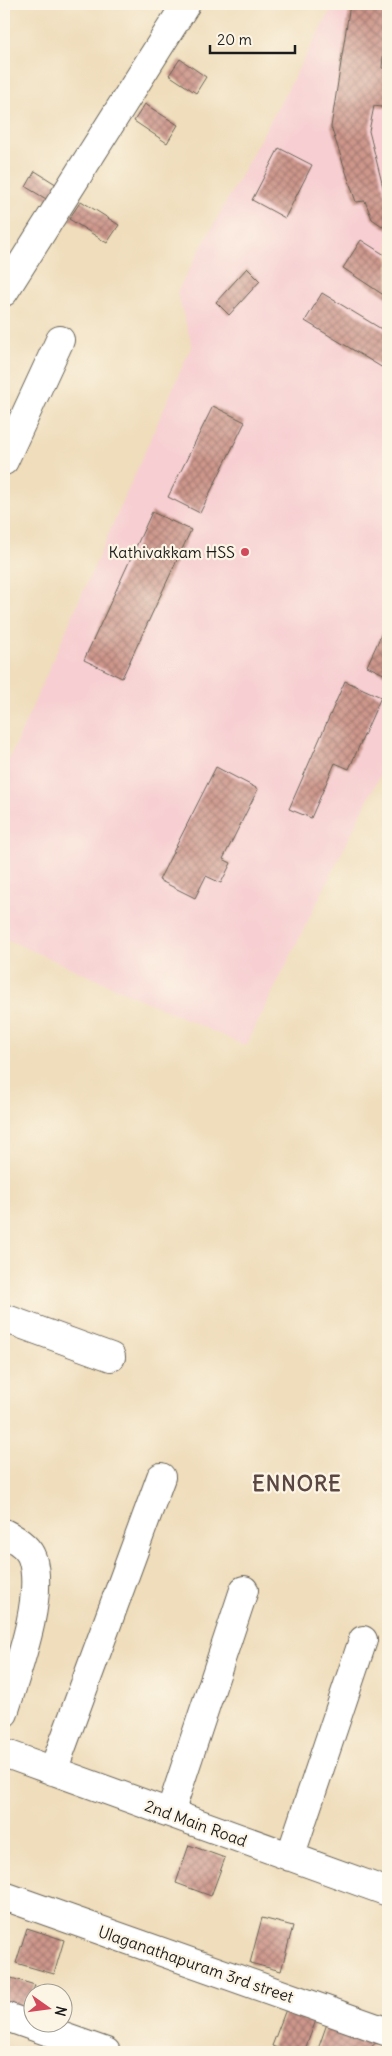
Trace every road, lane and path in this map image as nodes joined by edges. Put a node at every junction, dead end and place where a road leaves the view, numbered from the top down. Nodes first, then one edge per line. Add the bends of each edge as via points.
1 (186, 4) edge
2 (4, 292) edge
3 (60, 340) dead end
4 (4, 461) edge
5 (4, 1318) edge
6 (111, 1357) dead end
7 (161, 1477) dead end
8 (4, 1533) edge
9 (244, 1590) dead end
10 (363, 1640) dead end
11 (4, 1713) edge
12 (4, 1753) edge
13 (54, 1771) junction
14 (170, 1814) junction
15 (290, 1856) junction
16 (388, 1892) edge
17 (4, 1896) edge
18 (4, 2016) edge
19 (388, 2032) edge
20 (106, 2052) edge

1 - 2 street
3 - 4 street
5 - 6 street
7 - 13 street
8 - 11 street via 16,1539 32,1557 35,1588 29,1627
9 - 14 street
10 - 15 street
12 - 13 street, 2nd Main Road
13 - 14 street, 2nd Main Road
14 - 15 street, 2nd Main Road
15 - 16 street, 2nd Main Road
17 - 19 street, Ulaganathapuram 3rd street
18 - 20 street

